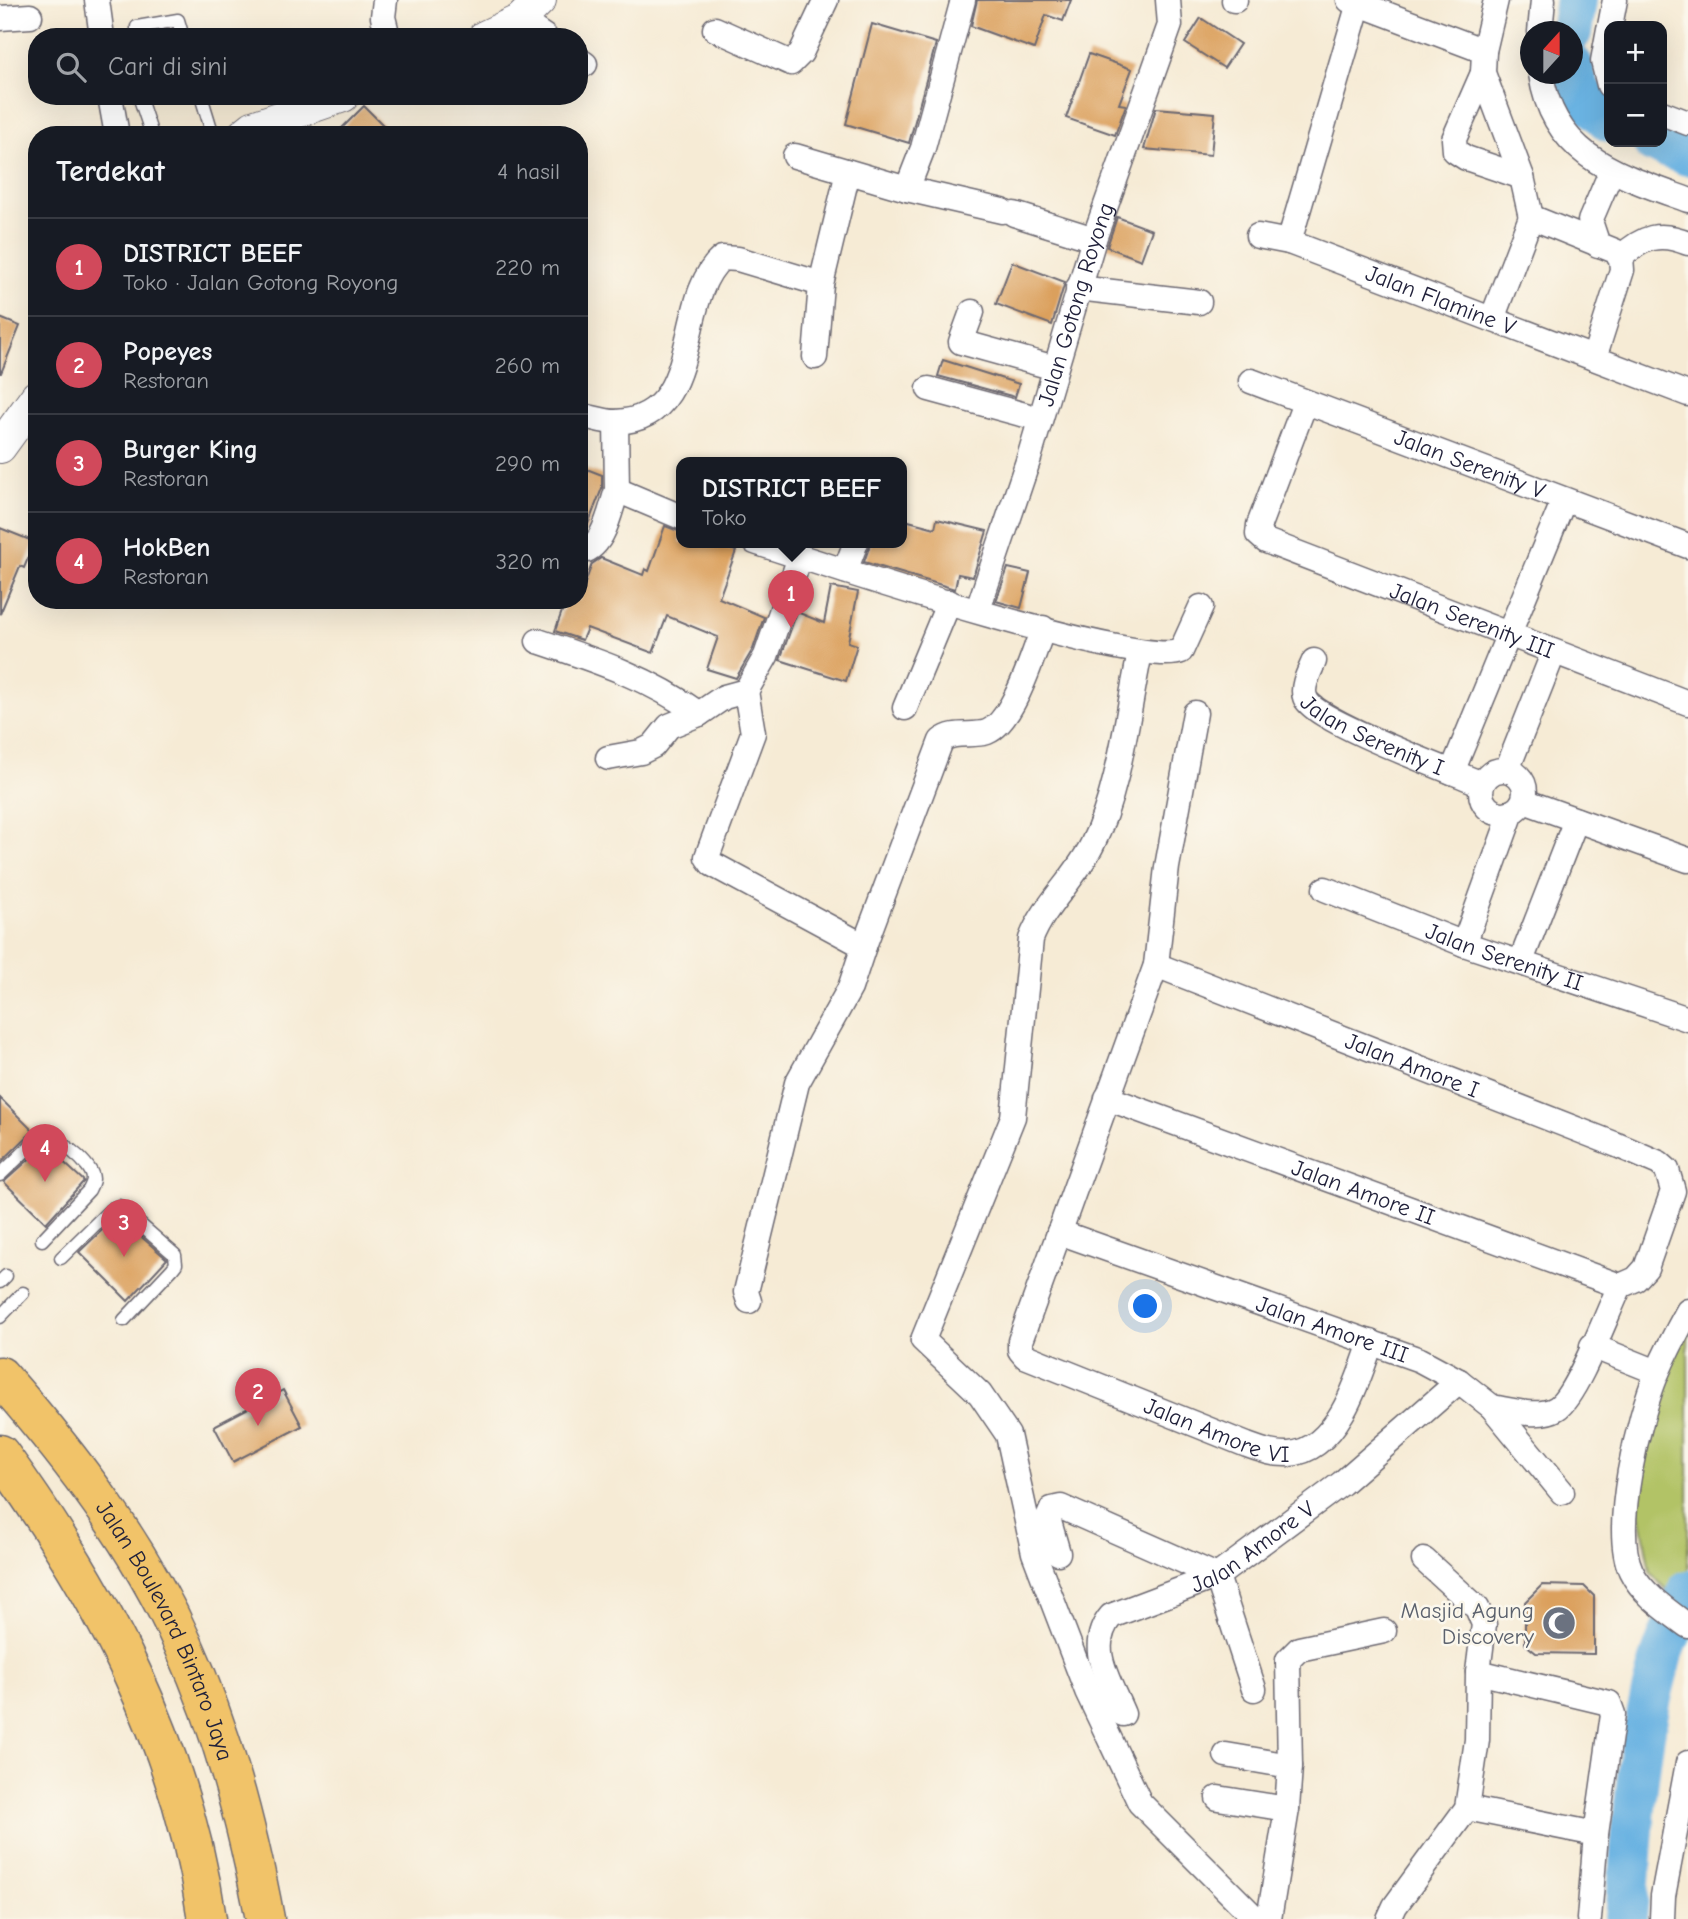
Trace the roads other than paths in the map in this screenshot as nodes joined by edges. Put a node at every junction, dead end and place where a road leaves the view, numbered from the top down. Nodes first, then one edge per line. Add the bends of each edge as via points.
1 (97, 0) edge
2 (385, 0) edge
3 (826, 0) edge
4 (963, 0) edge
5 (1168, 0) edge
6 (1496, 0) edge
7 (1543, 0) edge
8 (1615, 0) edge
9 (1354, 2) edge
10 (30, 16) dead end
11 (0, 18) edge
12 (535, 19) edge
13 (1541, 21) edge
14 (1611, 21) edge
15 (101, 28) edge
16 (137, 28) edge
17 (180, 28) edge
18 (385, 28) edge
19 (510, 28) edge
20 (715, 29) dead end
21 (1483, 62) junction
22 (1542, 84) edge
23 (112, 105) edge
24 (142, 105) edge
25 (204, 105) edge
26 (317, 105) edge
27 (1667, 115) edge
28 (1688, 123) edge
29 (115, 126) edge
30 (149, 126) edge
31 (209, 126) edge
32 (256, 126) edge
33 (795, 156) dead end
34 (848, 172) junction
35 (1611, 172) junction
36 (1522, 177) junction
37 (907, 189) junction
38 (1688, 200) edge
39 (1531, 217) junction
40 (1590, 221) junction
41 (1563, 230) junction
42 (1258, 236) dead end
43 (1094, 239) junction
44 (1289, 242) junction
45 (1688, 243) edge
46 (1598, 244) junction
47 (1620, 257) junction
48 (821, 284) junction
49 (1078, 288) junction
50 (1199, 302) dead end
51 (972, 312) dead end
52 (1492, 319) junction
53 (815, 357) dead end
54 (1594, 358) junction
55 (1055, 368) junction
56 (1251, 381) dead end
57 (929, 389) dead end
58 (1688, 394) edge
59 (1305, 402) junction
60 (28, 408) edge
61 (588, 417) edge
62 (1040, 419) junction
63 (616, 422) junction
64 (0, 447) edge
65 (617, 490) junction
66 (1564, 500) junction
67 (676, 515) edge
68 (1688, 546) edge
69 (773, 548) edge
70 (854, 548) edge
71 (588, 549) edge
72 (800, 557) junction
73 (845, 571) junction
74 (948, 603) junction
75 (1202, 607) dead end
76 (978, 609) junction
77 (1043, 628) junction
78 (1506, 636) junction
79 (538, 641) dead end
80 (1140, 653) junction
81 (1553, 654) junction
82 (1314, 661) dead end
83 (746, 691) junction
84 (1688, 703) edge
85 (905, 708) dead end
86 (1195, 713) dead end
87 (699, 714) junction
88 (608, 758) dead end
89 (1507, 770) junction
90 (1452, 772) junction
91 (1482, 784) junction
92 (1518, 806) junction
93 (1576, 820) junction
94 (1688, 860) edge
95 (1325, 889) dead end
96 (1464, 944) junction
97 (864, 946) junction
98 (1521, 961) junction
99 (1156, 965) junction
100 (1688, 1019) edge
101 (1107, 1098) junction
102 (0, 1175) edge
103 (1059, 1232) junction
104 (42, 1240) dead end
105 (61, 1258) dead end
106 (1620, 1286) junction
107 (23, 1293) dead end
108 (749, 1301) dead end
109 (1688, 1311) edge
110 (0, 1317) edge
111 (124, 1320) dead end
112 (1371, 1342) junction
113 (1591, 1346) junction
114 (1657, 1372) junction
115 (0, 1376) edge
116 (1459, 1381) junction
117 (1492, 1407) junction
118 (0, 1454) edge
119 (1562, 1492) dead end
120 (1058, 1553) dead end
121 (1424, 1560) dead end
122 (1217, 1576) junction
123 (1688, 1626) edge
124 (1384, 1631) dead end
125 (1478, 1672) junction
126 (1254, 1689) dead end
127 (1124, 1714) dead end
128 (1226, 1755) dead end
129 (1688, 1763) edge
130 (1290, 1766) junction
131 (1217, 1798) dead end
132 (1467, 1808) junction
133 (1287, 1809) junction
134 (1596, 1834) junction
135 (206, 1919) edge
136 (265, 1919) edge
137 (1256, 1919) edge
138 (1269, 1919) edge
139 (1389, 1919) edge
140 (1589, 1919) edge
141 (1662, 1919) edge

1 - 15 street
2 - 18 street
3 - 20 street via 801,53 791,63
4 - 37 street via 923,148
5 - 43 street, Jalan Gotong Royong via 1170,26
6 - 21 street
7 - 13 street
8 - 14 street
9 - 21 street
9 - 44 street
10 - 11 street
12 - 19 street
16 - 17 lane via 178,20
21 - 36 street
21 - 36 street via 1454,139 1455,151
22 - 35 street via 1560,131
23 - 29 street
24 - 30 lane
25 - 31 lane
26 - 32 street
27 - 28 street
33 - 34 street
34 - 37 street
34 - 48 street
35 - 38 street
35 - 40 street
36 - 39 street
37 - 43 street
39 - 41 street
39 - 52 street
40 - 41 street
40 - 46 street
41 - 46 street
42 - 44 street, Jalan Flamine V
43 - 49 street, Jalan Gotong Royong
44 - 52 street, Jalan Flamine V
45 - 47 street via 1656,235 1637,242
46 - 47 street
47 - 54 street via 1622,270
48 - 53 street
48 - 63 street via 722,258 713,265 697,302 687,351 668,394 645,415
49 - 50 street
49 - 55 street, Jalan Gotong Royong
51 - 55 street via 961,342
52 - 54 street, Jalan Flamine V
54 - 58 street, Jalan Flamine V
55 - 62 street, Jalan Gotong Royong
56 - 59 street, Jalan Serenity V
57 - 62 street
59 - 66 street, Jalan Serenity V
59 - 78 street, Jalan Serenity III via 1258,534
60 - 64 street
61 - 63 street
62 - 76 street, Jalan Gotong Royong
63 - 65 street
65 - 67 street
65 - 71 street via 600,538
66 - 68 street, Jalan Serenity V
66 - 78 street
69 - 72 street
70 - 73 street
72 - 73 street
72 - 83 street via 765,656
73 - 74 street
74 - 76 street
74 - 85 street
75 - 80 street via 1181,651
76 - 77 street
77 - 80 street
77 - 97 street via 1013,703 998,725 988,732 947,736 941,741
78 - 81 street, Jalan Serenity III
78 - 90 street
79 - 87 street via 603,662 671,694
80 - 137 street via 1104,819 1075,876 1031,939 1017,1098 1007,1140 923,1340 980,1394 1008,1435 1034,1553 1096,1710 1140,1803
81 - 84 street, Jalan Serenity III
81 - 89 street
82 - 90 street, Jalan Serenity I via 1304,693 1320,713
83 - 87 street via 724,697
83 - 97 street via 753,733 707,857 712,864
86 - 99 street via 1167,867
87 - 88 street via 670,726 653,746 641,752
89 - 91 street via 1492,773
89 - 92 street via 1524,785
90 - 91 street, Jalan Serenity I
91 - 92 street via 1488,808 1504,814
92 - 93 street
92 - 96 street
93 - 94 street
93 - 98 street
95 - 96 street, Jalan Serenity II
96 - 98 street, Jalan Serenity II
97 - 108 street via 850,988 797,1083 746,1292
98 - 100 street, Jalan Serenity II
99 - 101 street
99 - 106 street, Jalan Amore I via 1659,1163 1667,1170 1673,1191 1646,1268
101 - 103 street
101 - 106 street, Jalan Amore II
102 - 104 lane via 42,1135 59,1139 91,1171 89,1190
103 - 112 street, Jalan Amore III
103 - 112 street, Jalan Amore VI via 1020,1341 1025,1356 1247,1445 1292,1454 1332,1429 1347,1407
105 - 111 lane via 111,1209 120,1206 175,1255 176,1264
106 - 113 street
107 - 110 lane
109 - 114 street
112 - 116 street, Jalan Amore III
113 - 114 street
113 - 117 street via 1578,1383 1556,1409 1526,1412
114 - 123 street via 1642,1417 1623,1535 1632,1574
115 - 136 main road, Jalan Boulevard Bintaro Jaya via 45,1427 120,1531 183,1643 231,1769
116 - 117 street, Jalan Amore III
116 - 122 street, Jalan Amore V via 1342,1483
117 - 119 street, Jalan Amore III
118 - 135 main road, Jalan Boulevard Bintaro Jaya via 71,1556 141,1689 178,1790
120 - 122 street via 1048,1518 1052,1509 1061,1507
121 - 125 street via 1477,1608 1484,1624
122 - 126 street
122 - 127 street, Jalan Amore V via 1111,1616 1102,1627 1098,1653
124 - 130 street via 1292,1654 1286,1668
125 - 132 street via 1477,1740
125 - 134 street via 1609,1703 1613,1714
128 - 130 street
129 - 141 street
130 - 133 street
131 - 133 street
132 - 134 street
132 - 139 street
133 - 138 street
134 - 140 street

